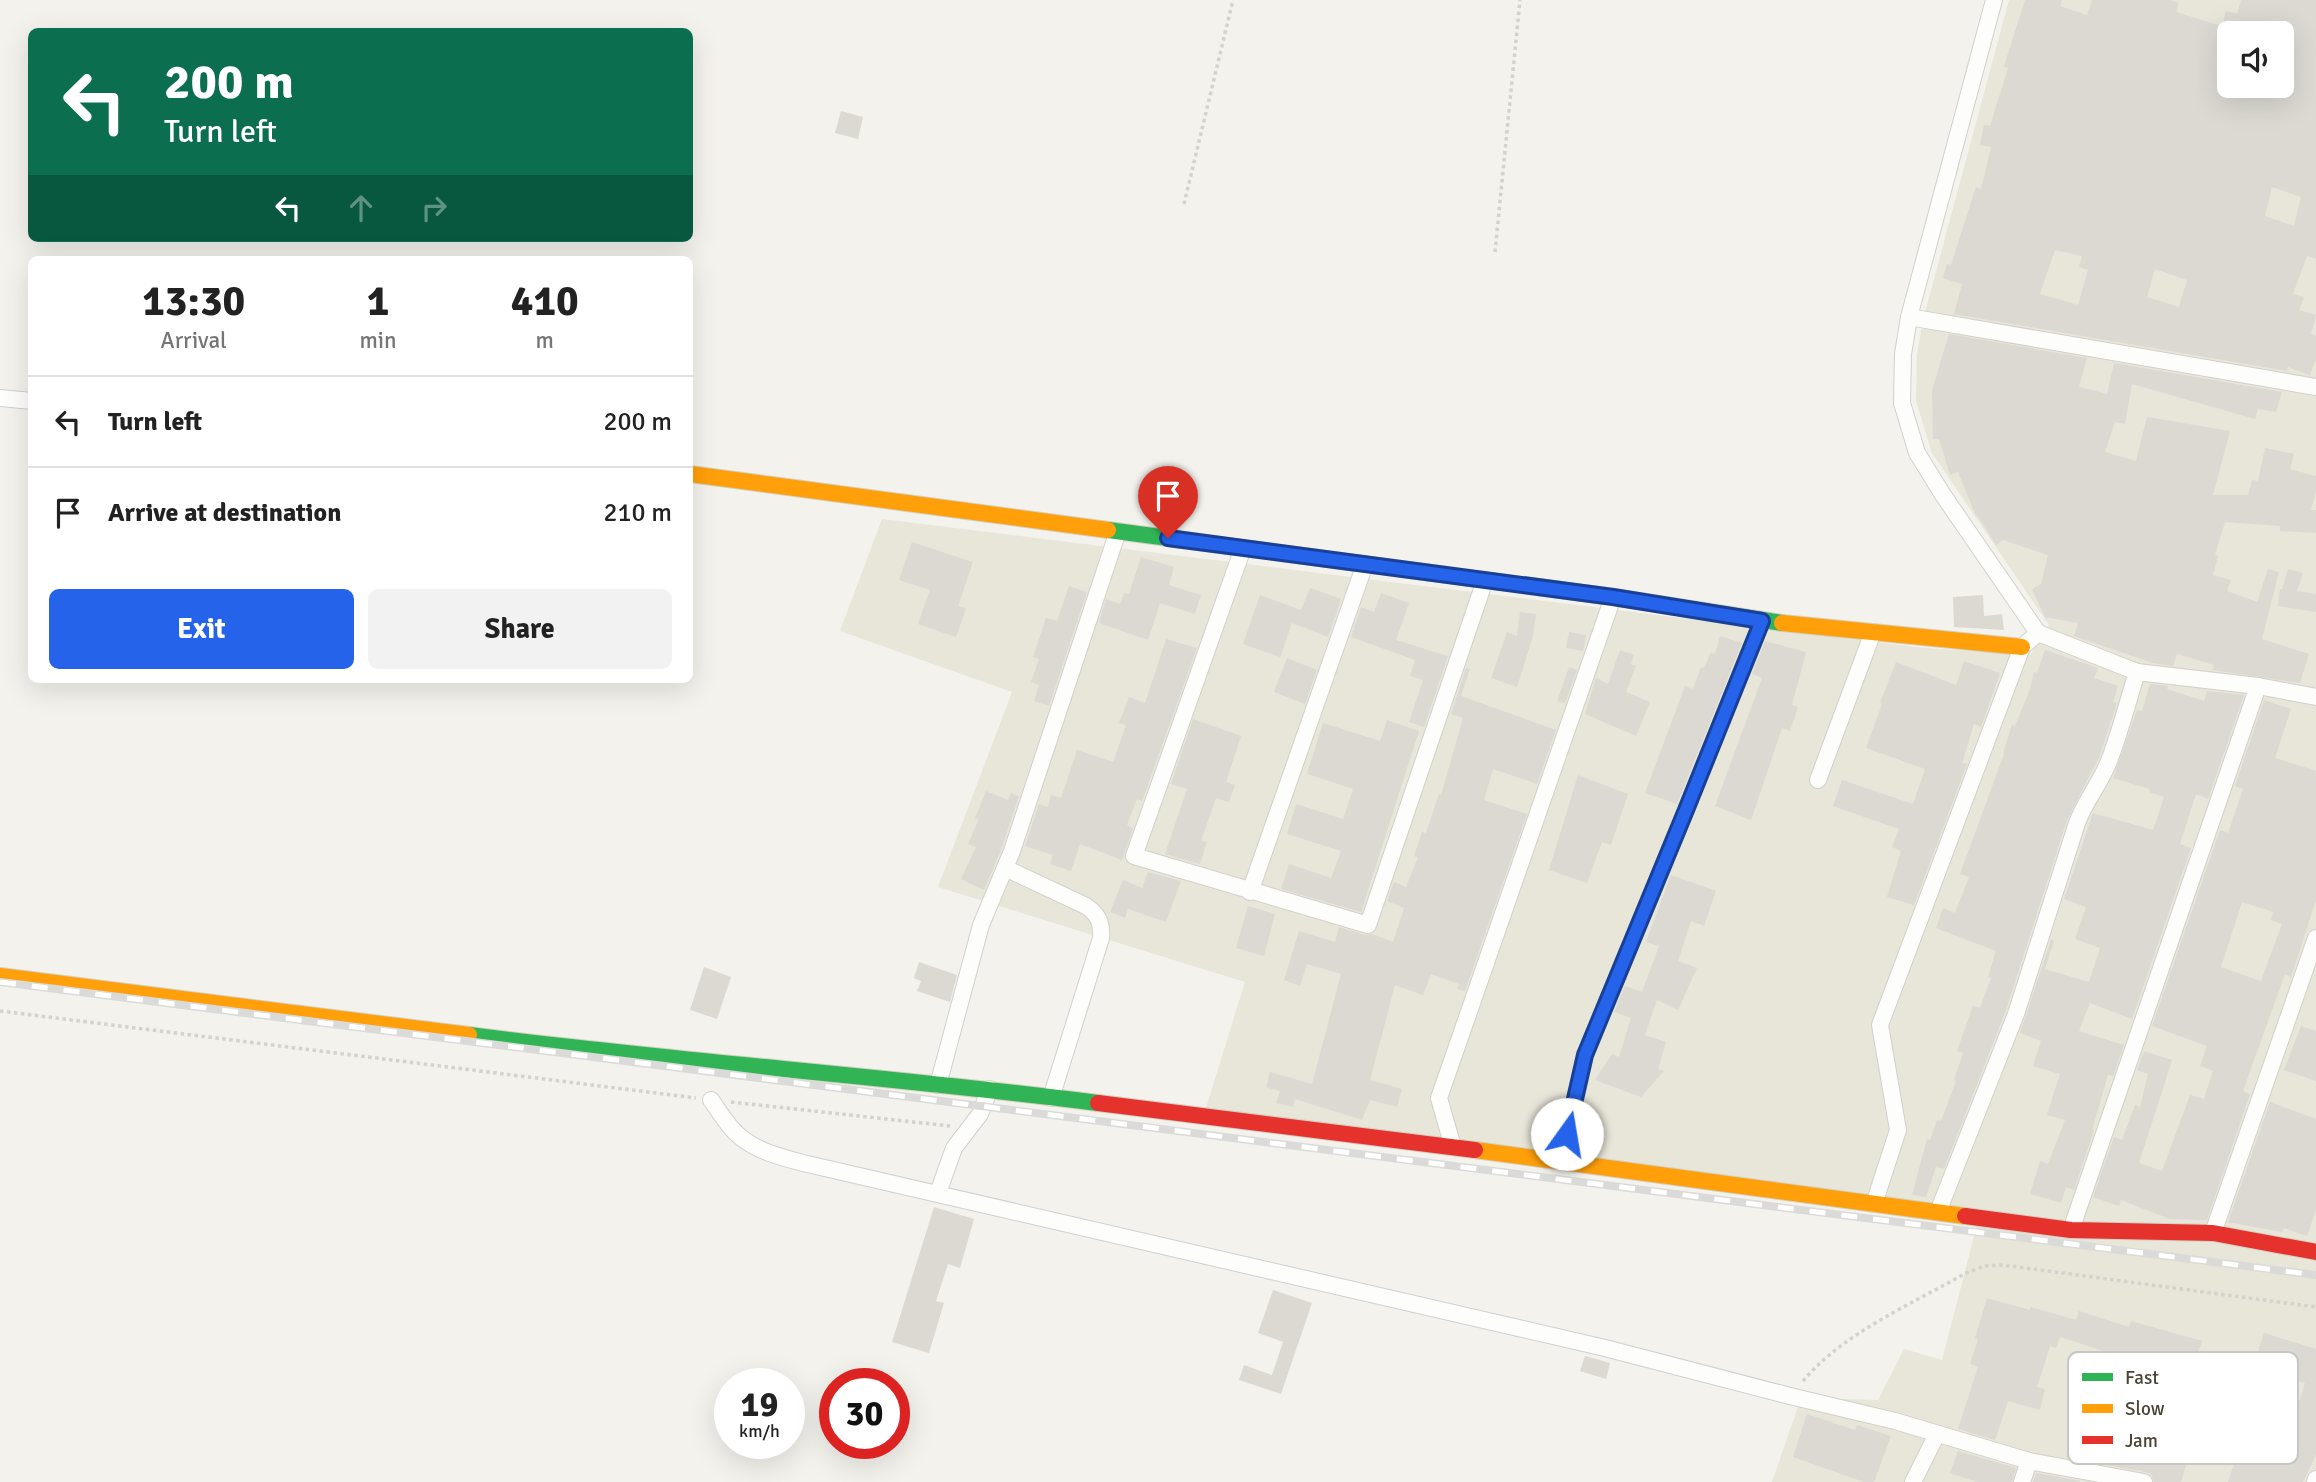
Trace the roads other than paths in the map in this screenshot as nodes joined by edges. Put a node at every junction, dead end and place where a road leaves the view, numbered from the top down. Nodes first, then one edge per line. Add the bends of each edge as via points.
1 (1994, 0) edge
2 (1909, 317) junction
3 (2316, 387) edge
4 (0, 398) edge
5 (28, 401) edge
6 (693, 474) edge
7 (1118, 531) junction
8 (1242, 548) junction
9 (1366, 564) junction
10 (1485, 580) junction
11 (1613, 597) junction
12 (1762, 621) junction
13 (1873, 632) junction
14 (2038, 633) junction
15 (2022, 647) junction
16 (2137, 672) junction
17 (2258, 686) junction
18 (2316, 697) edge
19 (1818, 780) dead end
20 (1005, 868) junction
21 (1250, 892) junction
22 (2316, 938) edge
23 (0, 976) edge
24 (938, 1084) junction
25 (990, 1090) junction
26 (1051, 1098) junction
27 (711, 1100) road end
28 (1453, 1147) junction
29 (1561, 1161) junction
30 (938, 1194) junction
31 (1874, 1204) junction
32 (1938, 1212) junction
33 (2071, 1230) junction
34 (2213, 1233) junction
35 (2316, 1252) edge
36 (1937, 1434) junction
37 (2029, 1461) junction
38 (1913, 1482) edge
39 (2022, 1482) edge
40 (2140, 1482) edge

1 - 2 street
2 - 3 street
2 - 14 street via 1902,403 1917,453
4 - 5 street
6 - 7 street
7 - 8 street
7 - 20 street
8 - 9 street
8 - 21 street via 1134,856
9 - 10 street
9 - 21 street
10 - 11 street
10 - 21 street via 1368,925
11 - 12 street
11 - 28 street via 1439,1098
12 - 13 street
12 - 29 street via 1585,1055
13 - 15 street
13 - 19 street
14 - 15 street
14 - 16 street
15 - 31 street via 1880,1025 1898,1130
16 - 17 street
16 - 32 street via 2110,758 2077,823 2016,1014
17 - 18 street
17 - 33 street
20 - 24 street via 972,952
20 - 26 street via 1086,906 1102,928
22 - 34 street
23 - 24 street via 617,1054
24 - 25 street
25 - 26 street
25 - 30 street via 980,1114 954,1148
26 - 28 street
27 - 30 street via 736,1133 753,1146
28 - 29 street
29 - 31 street
30 - 36 street via 1605,1348
31 - 32 street
32 - 33 street
33 - 34 street
34 - 35 street
36 - 37 street
36 - 38 street
37 - 39 street
37 - 40 street

